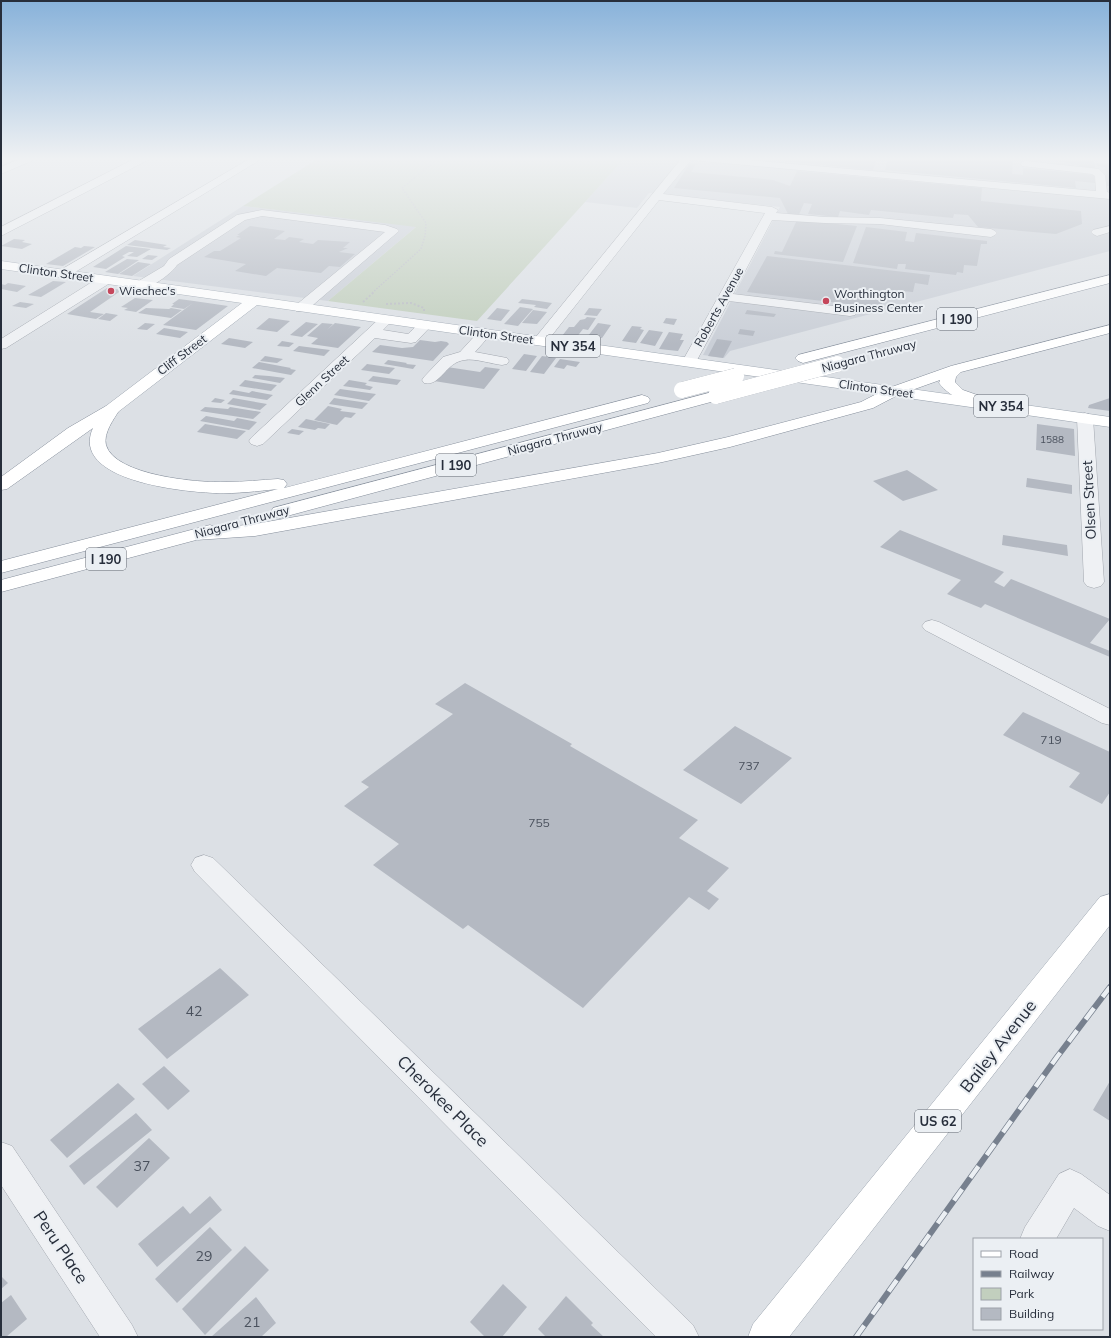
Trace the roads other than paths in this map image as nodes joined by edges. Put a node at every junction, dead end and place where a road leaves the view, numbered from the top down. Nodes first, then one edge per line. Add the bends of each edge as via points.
1 (23, 220) edge
2 (153, 220) edge
3 (236, 220) edge
4 (323, 220) edge
5 (638, 220) edge
6 (766, 220) edge
7 (849, 220) edge
8 (1110, 229) edge
9 (1, 232) edge
10 (991, 232) dead end
11 (1097, 232) dead end
12 (1, 265) edge
13 (63, 274) junction
14 (1110, 279) edge
15 (105, 280) junction
16 (142, 285) junction
17 (1110, 292) edge
18 (724, 297) junction
19 (253, 302) junction
20 (301, 308) junction
21 (850, 312) dead end
22 (424, 319) junction
23 (386, 320) junction
24 (987, 325) dead end
25 (1110, 328) edge
26 (372, 333) junction
27 (485, 333) junction
28 (540, 341) junction
29 (1, 345) edge
30 (465, 355) junction
31 (852, 360) dead end
32 (502, 361) dead end
33 (689, 362) junction
34 (956, 369) junction
35 (429, 380) dead end
36 (892, 392) junction
37 (991, 405) junction
38 (112, 409) junction
39 (1085, 418) junction
40 (1110, 422) edge
41 (257, 441) dead end
42 (342, 477) junction
43 (1, 485) edge
44 (197, 535) junction
45 (1, 567) edge
46 (1094, 582) dead end
47 (1, 586) edge
48 (932, 626) dead end
49 (1110, 718) edge
50 (204, 865) dead end
51 (1110, 905) edge
52 (1, 1157) edge
53 (1110, 1215) edge
54 (1038, 1238) edge
55 (120, 1337) edge
56 (681, 1337) edge
57 (766, 1337) edge

1 - 9 street
2 - 13 street
3 - 16 street
4 - 20 street via 393,231
5 - 28 street
6 - 18 street, Roberts Avenue
7 - 10 street
8 - 11 street
12 - 13 main road, Clinton Street / NY 354
13 - 15 main road, Clinton Street / NY 354
14 - 42 main road, Niagara Thruway / I 190, bridge
15 - 16 main road, Clinton Street / NY 354
15 - 29 street
16 - 19 main road, Clinton Street / NY 354
17 - 24 main road, I 190
18 - 21 street
18 - 33 street, Roberts Avenue
19 - 20 main road, Clinton Street / NY 354
19 - 38 main road, Cliff Street
20 - 23 main road, Clinton Street / NY 354
22 - 23 main road, Clinton Street / NY 354
22 - 26 street via 411,339
22 - 27 main road, Clinton Street / NY 354
23 - 26 street, Glenn Street
25 - 34 main road
26 - 41 street, Glenn Street
27 - 28 main road, Clinton Street / NY 354
27 - 30 street
28 - 33 main road, Clinton Street / NY 354
30 - 32 street
30 - 35 street via 448,360
31 - 44 main road, Niagara Thruway / I 190, bridge
33 - 36 main road, Clinton Street / NY 354
34 - 36 main road
34 - 37 main road via 948,375 947,383 957,393
36 - 37 main road, Clinton Street / NY 354
36 - 44 main road via 867,405 811,421 658,458 255,530
37 - 39 main road, Clinton Street / NY 354
38 - 42 main road via 98,438 98,446 102,454 115,466 138,475 208,487 241,487
38 - 43 main road, Cliff Street via 74,432
39 - 40 main road, Clinton Street / NY 354
39 - 46 street, Olsen Street
42 - 45 main road, Niagara Thruway / I 190
44 - 47 main road, Niagara Thruway / I 190
48 - 49 street
50 - 56 street, Cherokee Place
51 - 57 main road, Bailey Avenue / US 62
52 - 55 street, Peru Place
53 - 54 street via 1070,1185

